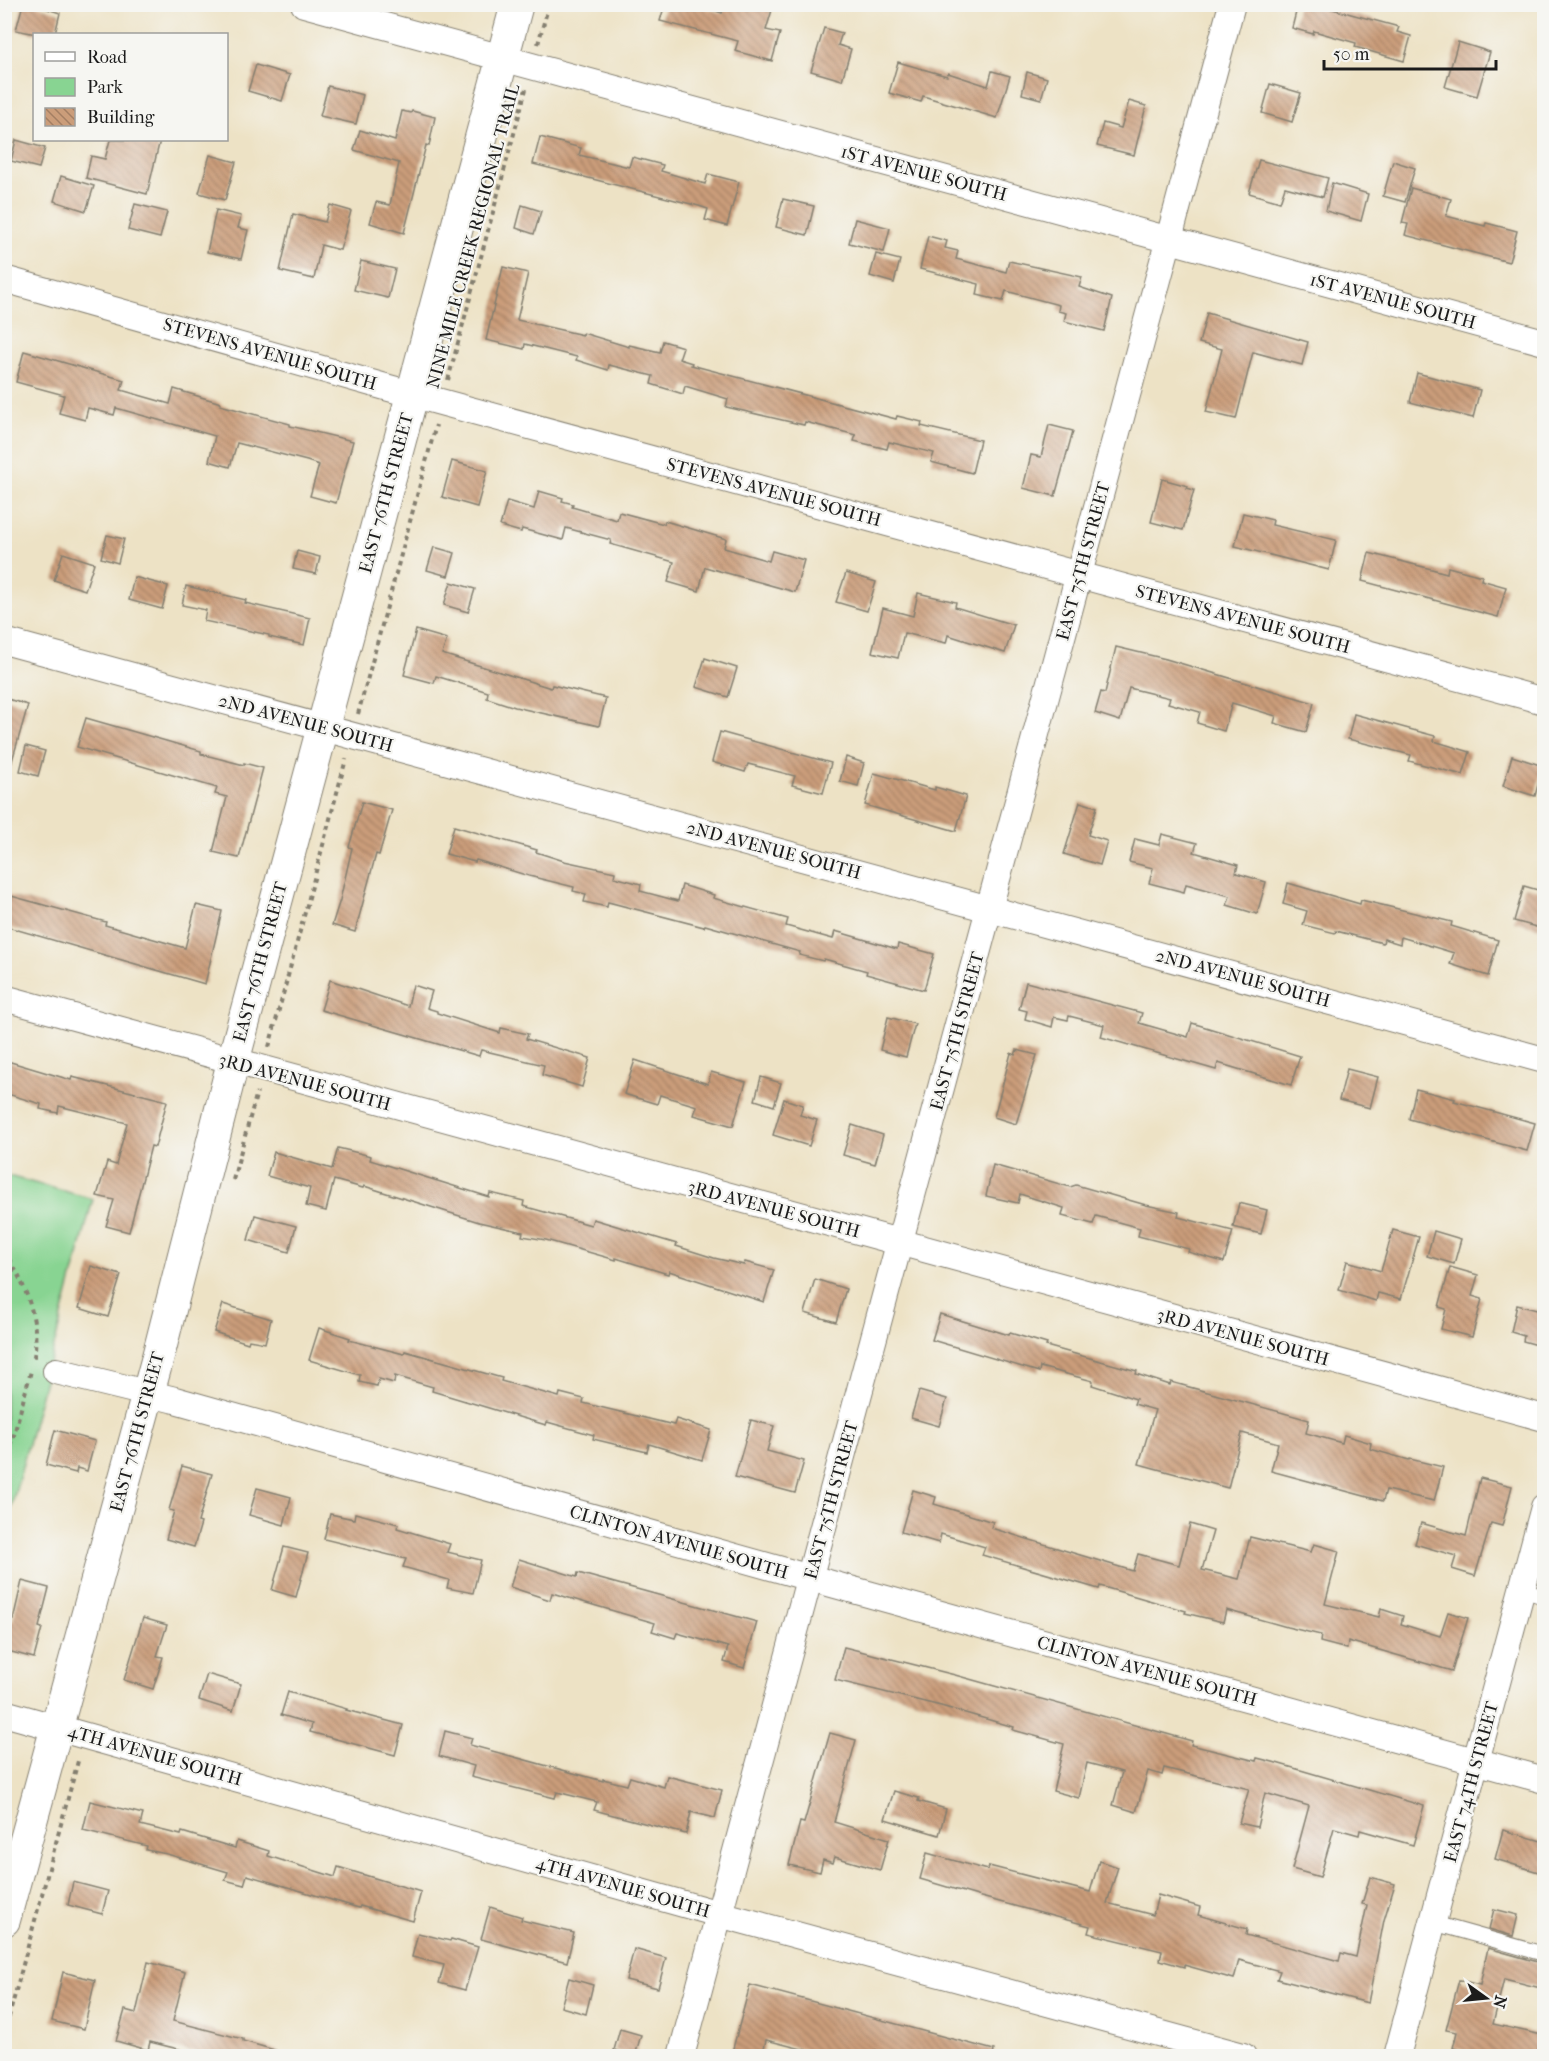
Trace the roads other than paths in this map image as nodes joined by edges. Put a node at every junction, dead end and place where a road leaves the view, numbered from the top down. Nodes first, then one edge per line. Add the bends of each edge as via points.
1 (304, 4) edge
2 (517, 4) edge
3 (1232, 4) edge
4 (502, 58) junction
5 (1169, 240) junction
6 (4, 279) edge
7 (1545, 342) edge
8 (412, 394) junction
9 (1079, 574) junction
10 (4, 641) edge
11 (1545, 701) edge
12 (323, 727) junction
13 (990, 909) junction
14 (4, 998) edge
15 (1545, 1060) edge
16 (233, 1062) junction
17 (900, 1244) junction
18 (56, 1371) dead end
19 (148, 1394) junction
20 (1545, 1418) edge
21 (1545, 1508) edge
22 (810, 1578) junction
23 (1533, 1593) edge
24 (4, 1713) edge
25 (58, 1728) junction
26 (1477, 1761) junction
27 (1545, 1780) edge
28 (719, 1914) junction
29 (4, 1920) edge
30 (1433, 1923) junction
31 (1545, 1954) edge
32 (681, 2056) edge
33 (1243, 2056) edge
34 (1397, 2056) edge

1 - 4 street, 1ST AVENUE SOUTH
2 - 4 street, EAST 76TH STREET
3 - 5 street, EAST 75TH STREET
4 - 5 street, 1ST AVENUE SOUTH
4 - 8 street, EAST 76TH STREET
5 - 7 street, 1ST AVENUE SOUTH
5 - 9 street, EAST 75TH STREET
6 - 8 street, STEVENS AVENUE SOUTH
8 - 9 street, STEVENS AVENUE SOUTH
8 - 12 street, EAST 76TH STREET
9 - 11 street, STEVENS AVENUE SOUTH
9 - 13 street, EAST 75TH STREET
10 - 12 street, 2ND AVENUE SOUTH
12 - 13 street, 2ND AVENUE SOUTH
12 - 16 street, EAST 76TH STREET
13 - 15 street, 2ND AVENUE SOUTH
13 - 17 street, EAST 75TH STREET
14 - 16 street, 3RD AVENUE SOUTH
16 - 17 street, 3RD AVENUE SOUTH
16 - 19 street, EAST 76TH STREET
17 - 20 street, 3RD AVENUE SOUTH
17 - 22 street, EAST 75TH STREET
18 - 19 street, CLINTON AVENUE SOUTH
19 - 22 street, CLINTON AVENUE SOUTH
19 - 25 street, EAST 76TH STREET
21 - 23 street, EAST 74TH STREET
22 - 26 street, CLINTON AVENUE SOUTH
22 - 28 street, EAST 75TH STREET
23 - 26 street, EAST 74TH STREET
24 - 25 street, 4TH AVENUE SOUTH
25 - 28 street, 4TH AVENUE SOUTH
25 - 29 street, EAST 76TH STREET
26 - 27 street, CLINTON AVENUE SOUTH
26 - 30 street, EAST 74TH STREET
28 - 32 street, EAST 75TH STREET
28 - 33 street, 4TH AVENUE SOUTH
30 - 31 lane
30 - 34 street, EAST 74TH STREET

